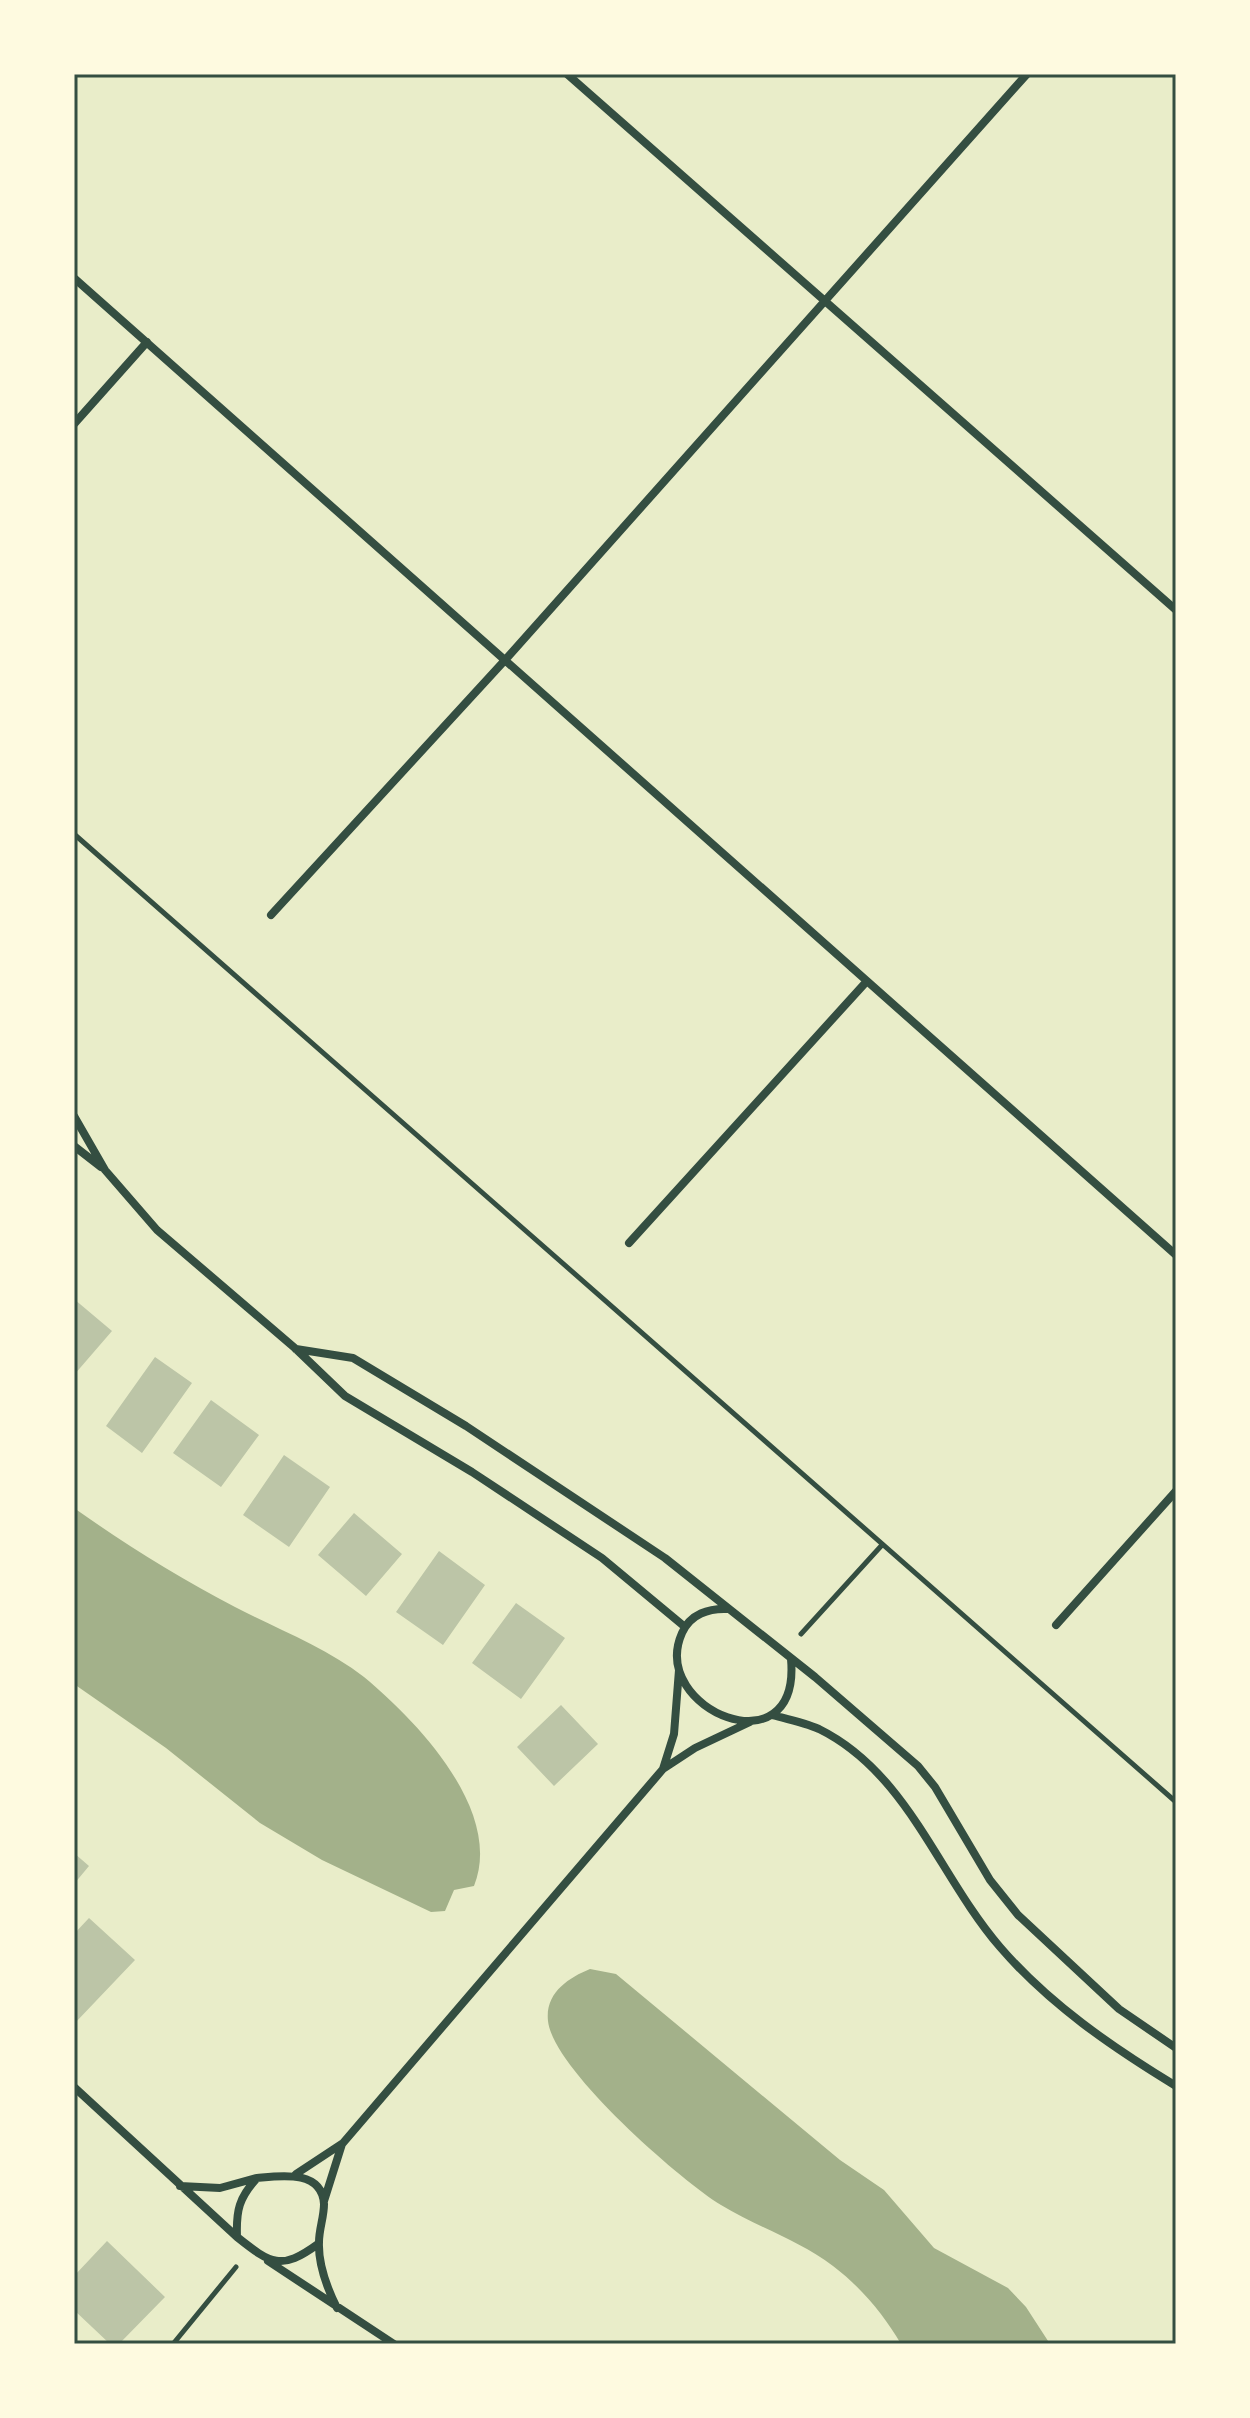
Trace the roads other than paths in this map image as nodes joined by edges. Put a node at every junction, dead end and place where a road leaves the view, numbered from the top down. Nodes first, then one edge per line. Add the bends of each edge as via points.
1 (567, 74) edge
2 (1027, 74) edge
3 (74, 278) edge
4 (825, 300) junction
5 (147, 342) junction
6 (74, 424) edge
7 (1176, 610) edge
8 (506, 659) junction
9 (271, 915) dead end
10 (867, 981) junction
11 (74, 1116) edge
12 (74, 1146) edge
13 (105, 1170) junction
14 (629, 1243) dead end
15 (1176, 1255) edge
16 (296, 1349) junction
17 (1176, 1491) edge
18 (728, 1609) junction
19 (1056, 1625) dead end
20 (685, 1627) junction
21 (788, 1656) junction
22 (679, 1670) junction
23 (772, 1715) junction
24 (752, 1721) junction
25 (663, 1769) junction
26 (1176, 2048) edge
27 (1176, 2086) edge
28 (74, 2087) edge
29 (343, 2143) junction
30 (296, 2174) junction
31 (257, 2178) junction
32 (180, 2186) junction
33 (324, 2201) junction
34 (237, 2237) junction
35 (318, 2244) junction
36 (268, 2261) junction
37 (337, 2308) junction
38 (394, 2344) edge

1 - 4 street
2 - 4 street
3 - 5 street
4 - 7 street
4 - 8 street
5 - 6 street
5 - 8 street
8 - 9 street
8 - 10 street
10 - 14 street
10 - 15 street
11 - 13 street
12 - 13 street
13 - 16 street via 157,1230
16 - 18 street via 353,1358 428,1403 665,1558
16 - 20 street via 345,1396 602,1558
17 - 19 street
18 - 20 street via 713,1608
18 - 21 street
20 - 22 street via 678,1642
21 - 23 street via 794,1683 789,1699
21 - 26 street via 918,1766 1018,1915 1119,2009
22 - 24 street via 704,1707 726,1718
22 - 25 street via 674,1734
23 - 24 street
23 - 27 street via 817,1729 854,1750 914,1818 958,1893 1000,1947 1111,2046
24 - 25 street
25 - 29 street
28 - 32 street
29 - 30 street
29 - 33 street
30 - 31 street
30 - 33 street via 314,2185
31 - 32 street via 220,2188
31 - 34 street via 241,2195
32 - 34 street
33 - 35 street
34 - 36 street
35 - 36 street via 294,2261
35 - 37 street via 325,2284
36 - 37 street
37 - 38 street

